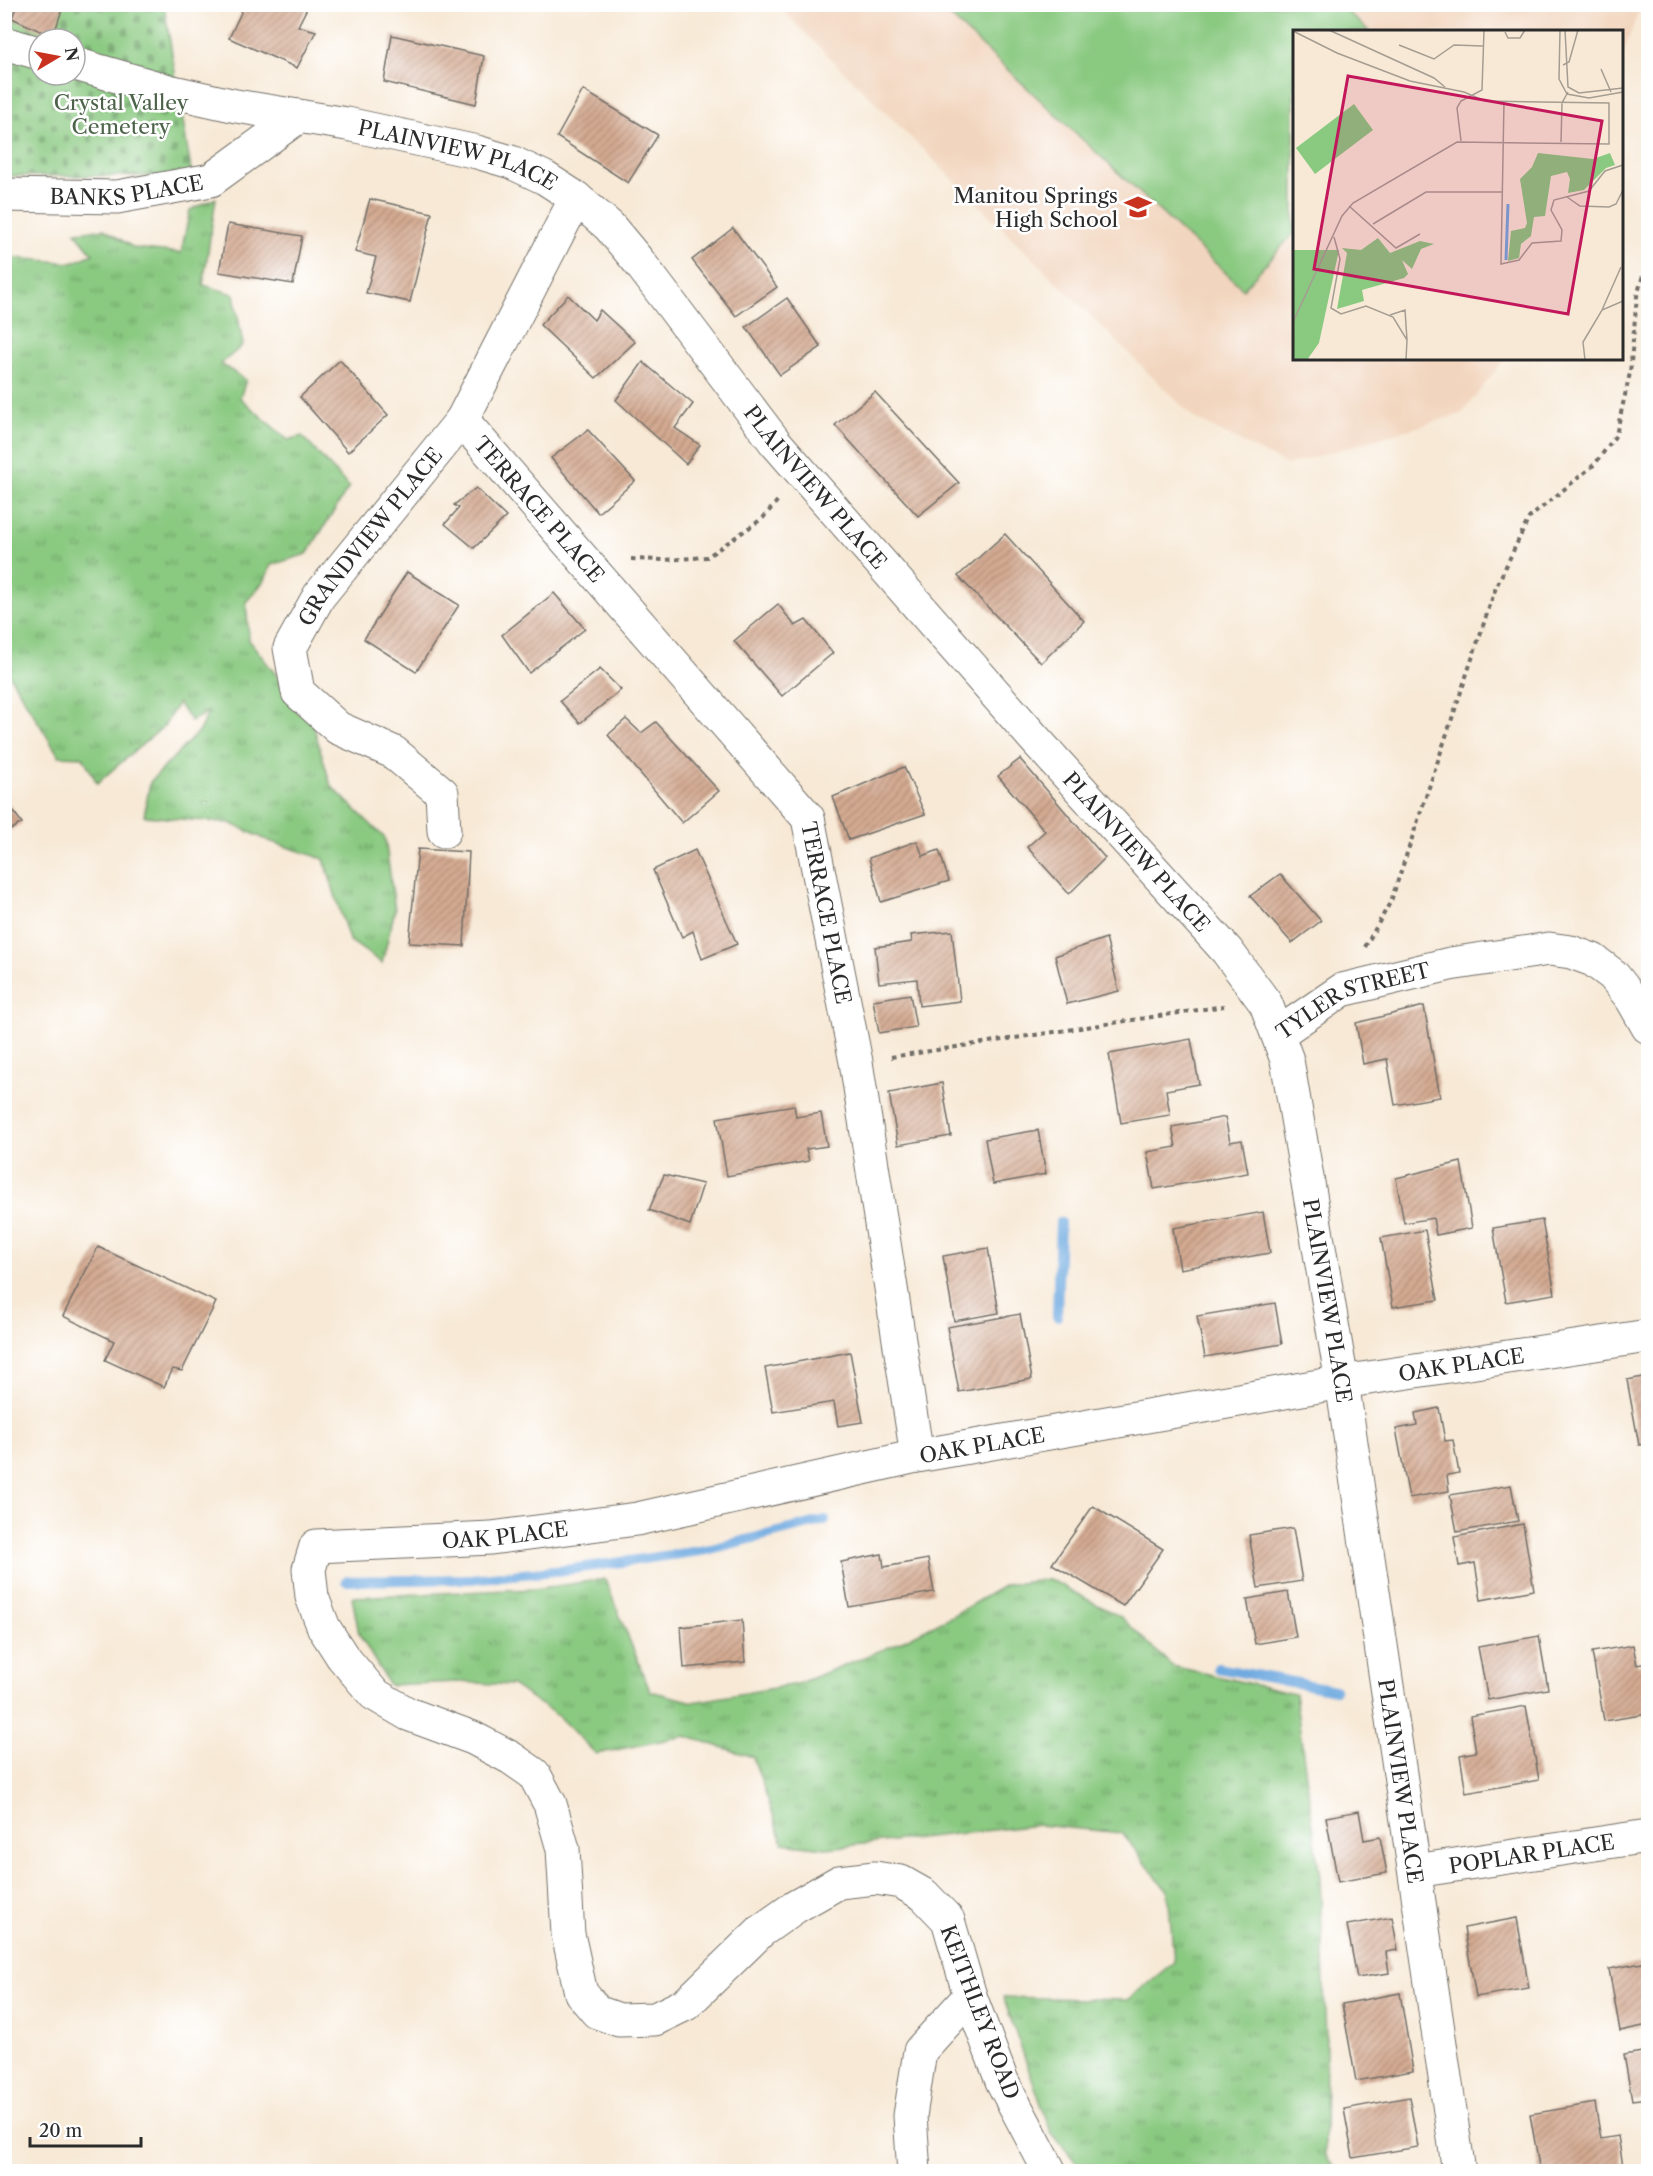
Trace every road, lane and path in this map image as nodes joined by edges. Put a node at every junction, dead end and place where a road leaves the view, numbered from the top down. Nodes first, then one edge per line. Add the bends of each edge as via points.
1 (4, 43) edge
2 (27, 50) edge
3 (87, 68) edge
4 (299, 116) junction
5 (4, 195) edge
6 (576, 198) junction
7 (1648, 258) edge
8 (462, 420) junction
9 (803, 474) junction
10 (582, 558) junction
11 (444, 831) dead end
12 (1342, 990) junction
13 (1227, 1005) dead end
14 (1648, 1027) edge
15 (1278, 1034) junction
16 (856, 1062) junction
17 (1648, 1336) edge
18 (1342, 1382) junction
19 (917, 1456) junction
20 (316, 1546) joint
21 (1648, 1836) edge
22 (1415, 1871) junction
23 (970, 1996) junction
24 (914, 2172) edge
25 (1050, 2172) edge
26 (1459, 2172) edge

1 - 2 street
3 - 4 street, PLAINVIEW PLACE via 169,92
4 - 5 street, BANKS PLACE via 211,180 117,197
4 - 6 street, PLAINVIEW PLACE via 489,155 545,178
6 - 8 street, GRANDVIEW PLACE
6 - 9 street, PLAINVIEW PLACE via 609,226 639,262
7 - 12 path via 1637,296 1630,374 1616,435 1595,464 1529,518 1496,587 1391,901
8 - 10 street, TERRACE PLACE
8 - 11 street, GRANDVIEW PLACE via 319,596 290,648 298,692 338,728 393,752 442,793
9 - 10 path via 763,518 707,557
9 - 15 street, PLAINVIEW PLACE via 1227,951 1266,1004
10 - 16 street, TERRACE PLACE via 808,818
12 - 14 street, TYLER STREET via 1450,964 1549,949 1593,960 1613,975
12 - 15 street, TYLER STREET
13 - 16 path
15 - 18 street, PLAINVIEW PLACE via 1293,1089
16 - 19 street, TERRACE PLACE
17 - 18 street, OAK PLACE
18 - 19 street, OAK PLACE
18 - 22 street, PLAINVIEW PLACE
19 - 20 street, OAK PLACE via 637,1519 491,1538
20 - 23 street, KEITHLEY ROAD via 309,1569 312,1597 324,1628 374,1694 408,1714 473,1738 534,1774 550,1804 563,1849 568,1934 581,1993 597,2012 619,2020 655,2019 686,2004 761,1931 795,1907 839,1882 875,1878 900,1882 924,1895 948,1920
21 - 22 street, POPLAR PLACE
22 - 26 street, PLAINVIEW PLACE
23 - 24 street via 920,2051 910,2116
23 - 25 street, KEITHLEY ROAD via 1002,2081

